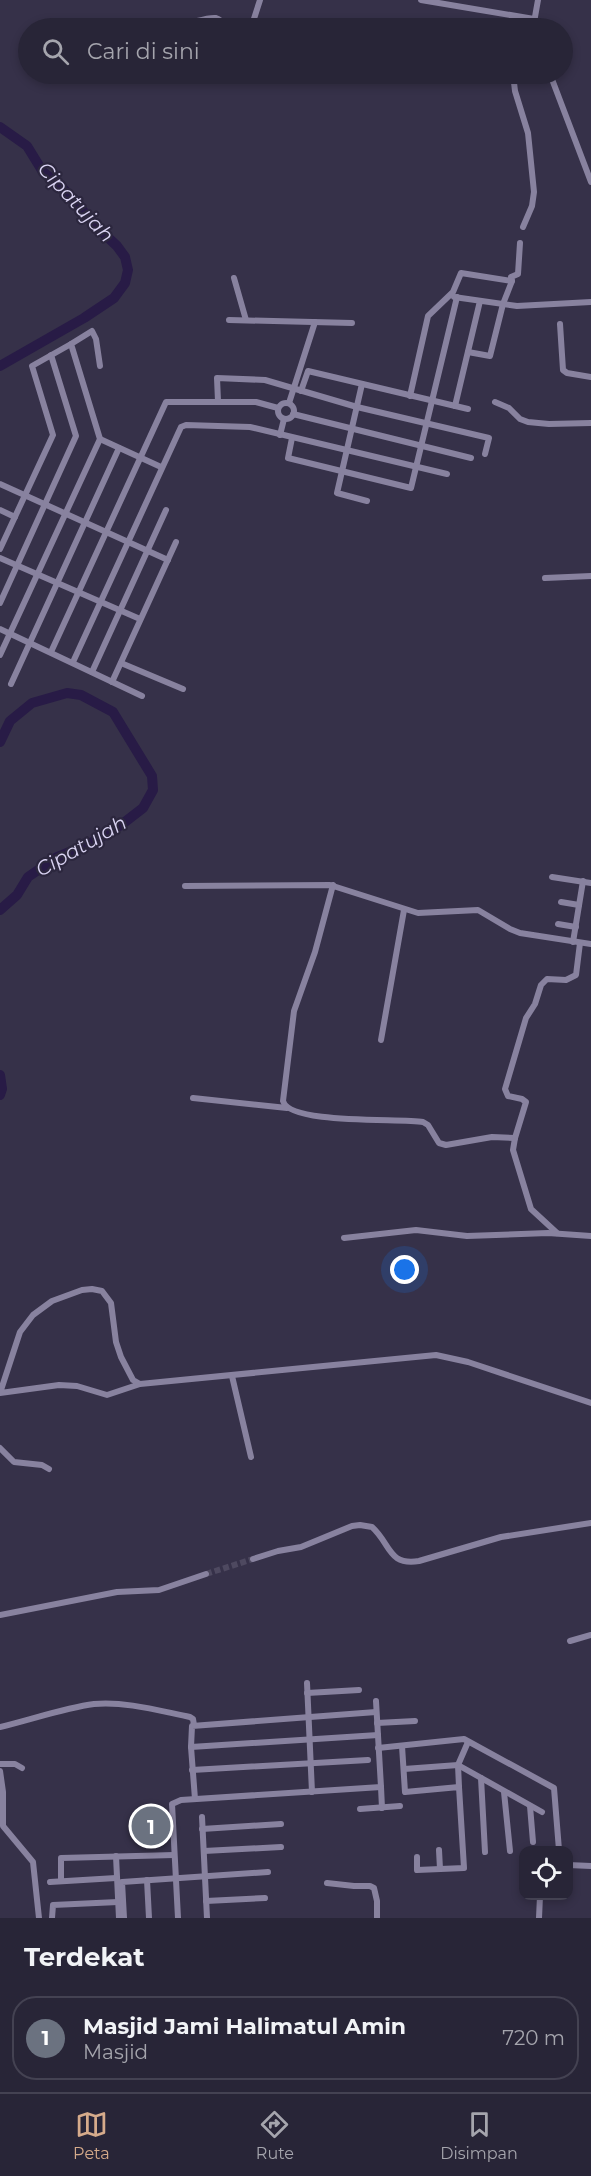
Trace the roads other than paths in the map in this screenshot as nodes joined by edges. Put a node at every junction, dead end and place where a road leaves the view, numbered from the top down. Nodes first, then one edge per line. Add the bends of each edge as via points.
1 (260, 0) edge
2 (421, 0) edge
3 (538, 0) edge
4 (435, 1) edge
5 (254, 18) edge
6 (528, 18) edge
7 (534, 18) edge
8 (514, 84) edge
9 (554, 84) edge
10 (591, 182) edge
11 (523, 227) dead end
12 (520, 243) dead end
13 (234, 278) dead end
14 (512, 281) junction
15 (454, 296) junction
16 (480, 301) junction
17 (591, 302) edge
18 (503, 304) junction
19 (229, 320) dead end
20 (246, 320) junction
21 (315, 322) junction
22 (352, 323) dead end
23 (560, 324) dead end
24 (71, 344) junction
25 (468, 352) junction
26 (51, 355) junction
27 (100, 366) dead end
28 (591, 377) edge
29 (362, 384) junction
30 (292, 389) junction
31 (301, 391) junction
32 (410, 396) junction
33 (218, 401) junction
34 (432, 401) junction
35 (495, 402) dead end
36 (289, 403) junction
37 (455, 406) junction
38 (357, 407) junction
39 (278, 408) junction
40 (468, 409) dead end
41 (293, 414) junction
42 (284, 418) junction
43 (591, 423) edge
44 (427, 424) junction
45 (352, 427) junction
46 (280, 435) junction
47 (292, 438) junction
48 (100, 439) junction
49 (422, 446) junction
50 (119, 448) junction
51 (347, 450) junction
52 (485, 454) dead end
53 (140, 458) junction
54 (471, 458) dead end
55 (416, 466) junction
56 (161, 467) junction
57 (342, 471) junction
58 (447, 474) dead end
59 (0, 484) edge
60 (24, 495) junction
61 (367, 501) dead end
62 (45, 505) junction
63 (0, 510) edge
64 (166, 510) dead end
65 (66, 514) junction
66 (15, 517) junction
67 (85, 523) junction
68 (106, 532) junction
69 (3, 536) edge
70 (127, 542) junction
71 (176, 542) dead end
72 (0, 549) edge
73 (148, 551) junction
74 (0, 558) edge
75 (168, 560) junction
76 (17, 565) junction
77 (38, 574) junction
78 (591, 576) edge
79 (545, 578) dead end
80 (58, 583) junction
81 (79, 592) junction
82 (100, 601) junction
83 (0, 603) edge
84 (121, 610) junction
85 (140, 619) junction
86 (0, 629) edge
87 (10, 633) junction
88 (30, 642) junction
89 (51, 652) junction
90 (0, 655) edge
91 (73, 662) junction
92 (121, 663) junction
93 (92, 672) junction
94 (112, 682) junction
95 (10, 684) dead end
96 (183, 689) dead end
97 (142, 696) dead end
98 (552, 877) dead end
99 (583, 881) junction
100 (591, 882) edge
101 (333, 885) junction
102 (185, 886) dead end
103 (561, 902) dead end
104 (579, 905) junction
105 (404, 910) junction
106 (558, 924) dead end
107 (576, 927) junction
108 (577, 943) junction
109 (591, 944) edge
110 (381, 1040) dead end
111 (193, 1098) dead end
112 (287, 1108) junction
113 (515, 1138) junction
114 (557, 1233) junction
115 (591, 1236) edge
116 (344, 1238) dead end
117 (232, 1376) junction
118 (140, 1384) junction
119 (591, 1403) edge
120 (0, 1448) edge
121 (251, 1456) dead end
122 (49, 1469) dead end
123 (591, 1523) edge
124 (253, 1559) tunnel mouth
125 (206, 1574) tunnel mouth
126 (0, 1615) edge
127 (591, 1635) edge
128 (570, 1641) dead end
129 (307, 1683) dead end
130 (358, 1690) dead end
131 (308, 1694) junction
132 (376, 1701) dead end
133 (376, 1712) junction
134 (308, 1716) junction
135 (415, 1721) dead end
136 (377, 1723) junction
137 (194, 1725) junction
138 (0, 1727) edge
139 (378, 1735) junction
140 (310, 1740) junction
141 (468, 1742) junction
142 (402, 1746) junction
143 (191, 1747) junction
144 (378, 1748) junction
145 (368, 1760) dead end
146 (311, 1763) junction
147 (0, 1764) edge
148 (458, 1765) junction
149 (22, 1768) dead end
150 (404, 1769) junction
151 (192, 1770) junction
152 (0, 1771) edge
153 (481, 1778) junction
154 (381, 1787) junction
155 (459, 1787) junction
156 (312, 1792) junction
157 (504, 1792) junction
158 (195, 1799) junction
159 (400, 1806) dead end
160 (530, 1806) junction
161 (382, 1808) junction
162 (360, 1809) dead end
163 (542, 1812) dead end
164 (202, 1817) dead end
165 (280, 1824) dead end
166 (202, 1829) junction
167 (533, 1842) dead end
168 (558, 1846) edge
169 (281, 1847) dead end
170 (439, 1850) dead end
171 (204, 1851) junction
172 (510, 1851) dead end
173 (485, 1852) dead end
174 (174, 1855) junction
175 (118, 1856) junction
176 (417, 1857) dead end
177 (573, 1865) edge
178 (591, 1866) edge
179 (441, 1869) junction
180 (268, 1872) dead end
181 (204, 1876) junction
182 (116, 1878) junction
183 (175, 1878) junction
184 (60, 1880) junction
185 (147, 1880) junction
186 (50, 1881) dead end
187 (327, 1883) dead end
188 (265, 1898) dead end
189 (206, 1900) junction
190 (540, 1900) edge
191 (118, 1902) junction
192 (39, 1918) edge
193 (52, 1918) edge
194 (119, 1918) edge
195 (124, 1918) edge
196 (149, 1918) edge
197 (178, 1918) edge
198 (207, 1918) edge
199 (377, 1918) edge
200 (539, 1918) edge

1 - 5 street
2 - 4 street
3 - 7 street
4 - 6 street
8 - 11 street via 528,133 534,192
9 - 10 street
12 - 14 street via 518,274 511,277
13 - 20 street
14 - 15 street via 461,273
14 - 18 street
15 - 16 street
15 - 32 street via 428,316
15 - 34 street
16 - 18 street
16 - 25 street
17 - 18 street
18 - 25 street via 490,356
19 - 20 street
20 - 21 street
21 - 22 street
21 - 30 street
23 - 28 street via 563,370
24 - 26 street
24 - 27 street via 92,332
24 - 48 street
25 - 37 street
26 - 60 street via 32,366 53,435
26 - 62 street via 76,436
29 - 31 street via 308,371
29 - 32 street
29 - 38 street
30 - 31 street
30 - 33 street via 264,380 218,378
30 - 36 street
31 - 38 street
32 - 34 street
33 - 39 street via 256,402
33 - 53 street via 166,402
34 - 37 street
34 - 44 street
35 - 43 street via 528,422
36 - 39 street
36 - 41 street
37 - 40 street
38 - 44 street
38 - 45 street
39 - 42 street
41 - 42 street
41 - 45 street
42 - 46 street
44 - 49 street
44 - 52 street via 489,438
45 - 49 street
45 - 51 street
46 - 47 street
46 - 56 street via 250,427 186,425 178,431
47 - 51 street
47 - 57 street via 288,458
48 - 50 street
48 - 65 street
49 - 54 street
49 - 55 street
50 - 53 street
50 - 67 street
51 - 55 street
51 - 57 street
53 - 56 street
53 - 68 street
55 - 57 street via 411,488
55 - 58 street
56 - 70 street
57 - 61 street via 337,493
59 - 60 street
60 - 62 street
60 - 66 street
62 - 65 street
62 - 76 street
63 - 66 street
64 - 73 street
65 - 67 street
65 - 77 street
66 - 69 street
67 - 68 street
67 - 80 street
68 - 70 street
68 - 81 street
69 - 72 street
70 - 73 street
70 - 82 street
71 - 75 street
73 - 75 street
73 - 84 street
74 - 76 street
75 - 85 street
76 - 77 street
76 - 83 street
77 - 80 street
77 - 87 street
78 - 79 street
80 - 81 street
80 - 88 street
81 - 82 street
81 - 89 street
82 - 84 street
82 - 91 street
84 - 85 street
84 - 93 street
85 - 92 street
86 - 87 street
87 - 88 street
87 - 90 street
88 - 89 street
88 - 95 street
89 - 91 street
91 - 93 street
92 - 94 street
92 - 96 street
93 - 94 street
94 - 97 street
98 - 99 street
99 - 100 street
99 - 104 street
101 - 102 street
101 - 105 street
101 - 112 street via 294,1011 283,1101
103 - 104 street
104 - 107 street
105 - 108 street via 478,910 515,931
105 - 110 street
106 - 107 street
107 - 108 street
108 - 109 street
108 - 113 street via 576,975 566,980 544,980 526,1018 505,1089 508,1096 526,1102
111 - 112 street
112 - 113 street via 358,1120 423,1122 439,1143 446,1145 492,1137
113 - 114 street via 513,1150 531,1209
114 - 115 street
114 - 116 street via 467,1236 416,1230
117 - 118 street
117 - 119 street via 436,1355
117 - 121 street
118 - 118 street via 133,1380 117,1349 109,1298 92,1289 52,1301 26,1323 0,1393 59,1385 107,1395
120 - 122 street via 14,1462
123 - 124 street via 527,1532 405,1562 395,1557 372,1527 360,1525 301,1547
125 - 126 street via 159,1590 117,1592
127 - 128 street
129 - 131 street
130 - 131 street
131 - 134 street
132 - 133 street
133 - 134 street
133 - 136 street
134 - 137 street
134 - 140 street
135 - 136 street
136 - 139 street
137 - 138 street via 190,1717 167,1712 95,1704
137 - 143 street
139 - 140 street
139 - 144 street
140 - 143 street
140 - 146 street
141 - 142 street via 464,1739
141 - 148 street
141 - 168 street via 554,1788
142 - 144 street
142 - 150 street
143 - 151 street
144 - 154 street
145 - 146 street
146 - 151 street
146 - 156 street
147 - 149 street
148 - 150 street
148 - 153 street
148 - 155 street
150 - 155 street via 405,1792
151 - 158 street
152 - 192 street via 3,1826 33,1862
153 - 157 street
153 - 173 street
154 - 156 street
154 - 161 street
155 - 179 street via 464,1868
156 - 158 street
157 - 160 street
157 - 172 street
158 - 174 street via 172,1804
159 - 161 street
160 - 163 street
160 - 167 street
161 - 162 street
164 - 166 street
165 - 166 street
166 - 171 street
169 - 171 street
170 - 179 street
171 - 181 street
174 - 175 street
174 - 183 street
175 - 182 street
175 - 184 street via 61,1858
176 - 179 street via 417,1870
177 - 178 street
180 - 181 street
181 - 183 street
181 - 189 street
182 - 184 street
182 - 191 street
183 - 185 street
183 - 197 street
184 - 186 street
185 - 195 street via 122,1882
185 - 196 street
187 - 199 street via 374,1888
188 - 189 street
189 - 198 street
190 - 200 street
191 - 193 street via 53,1905
191 - 194 street

